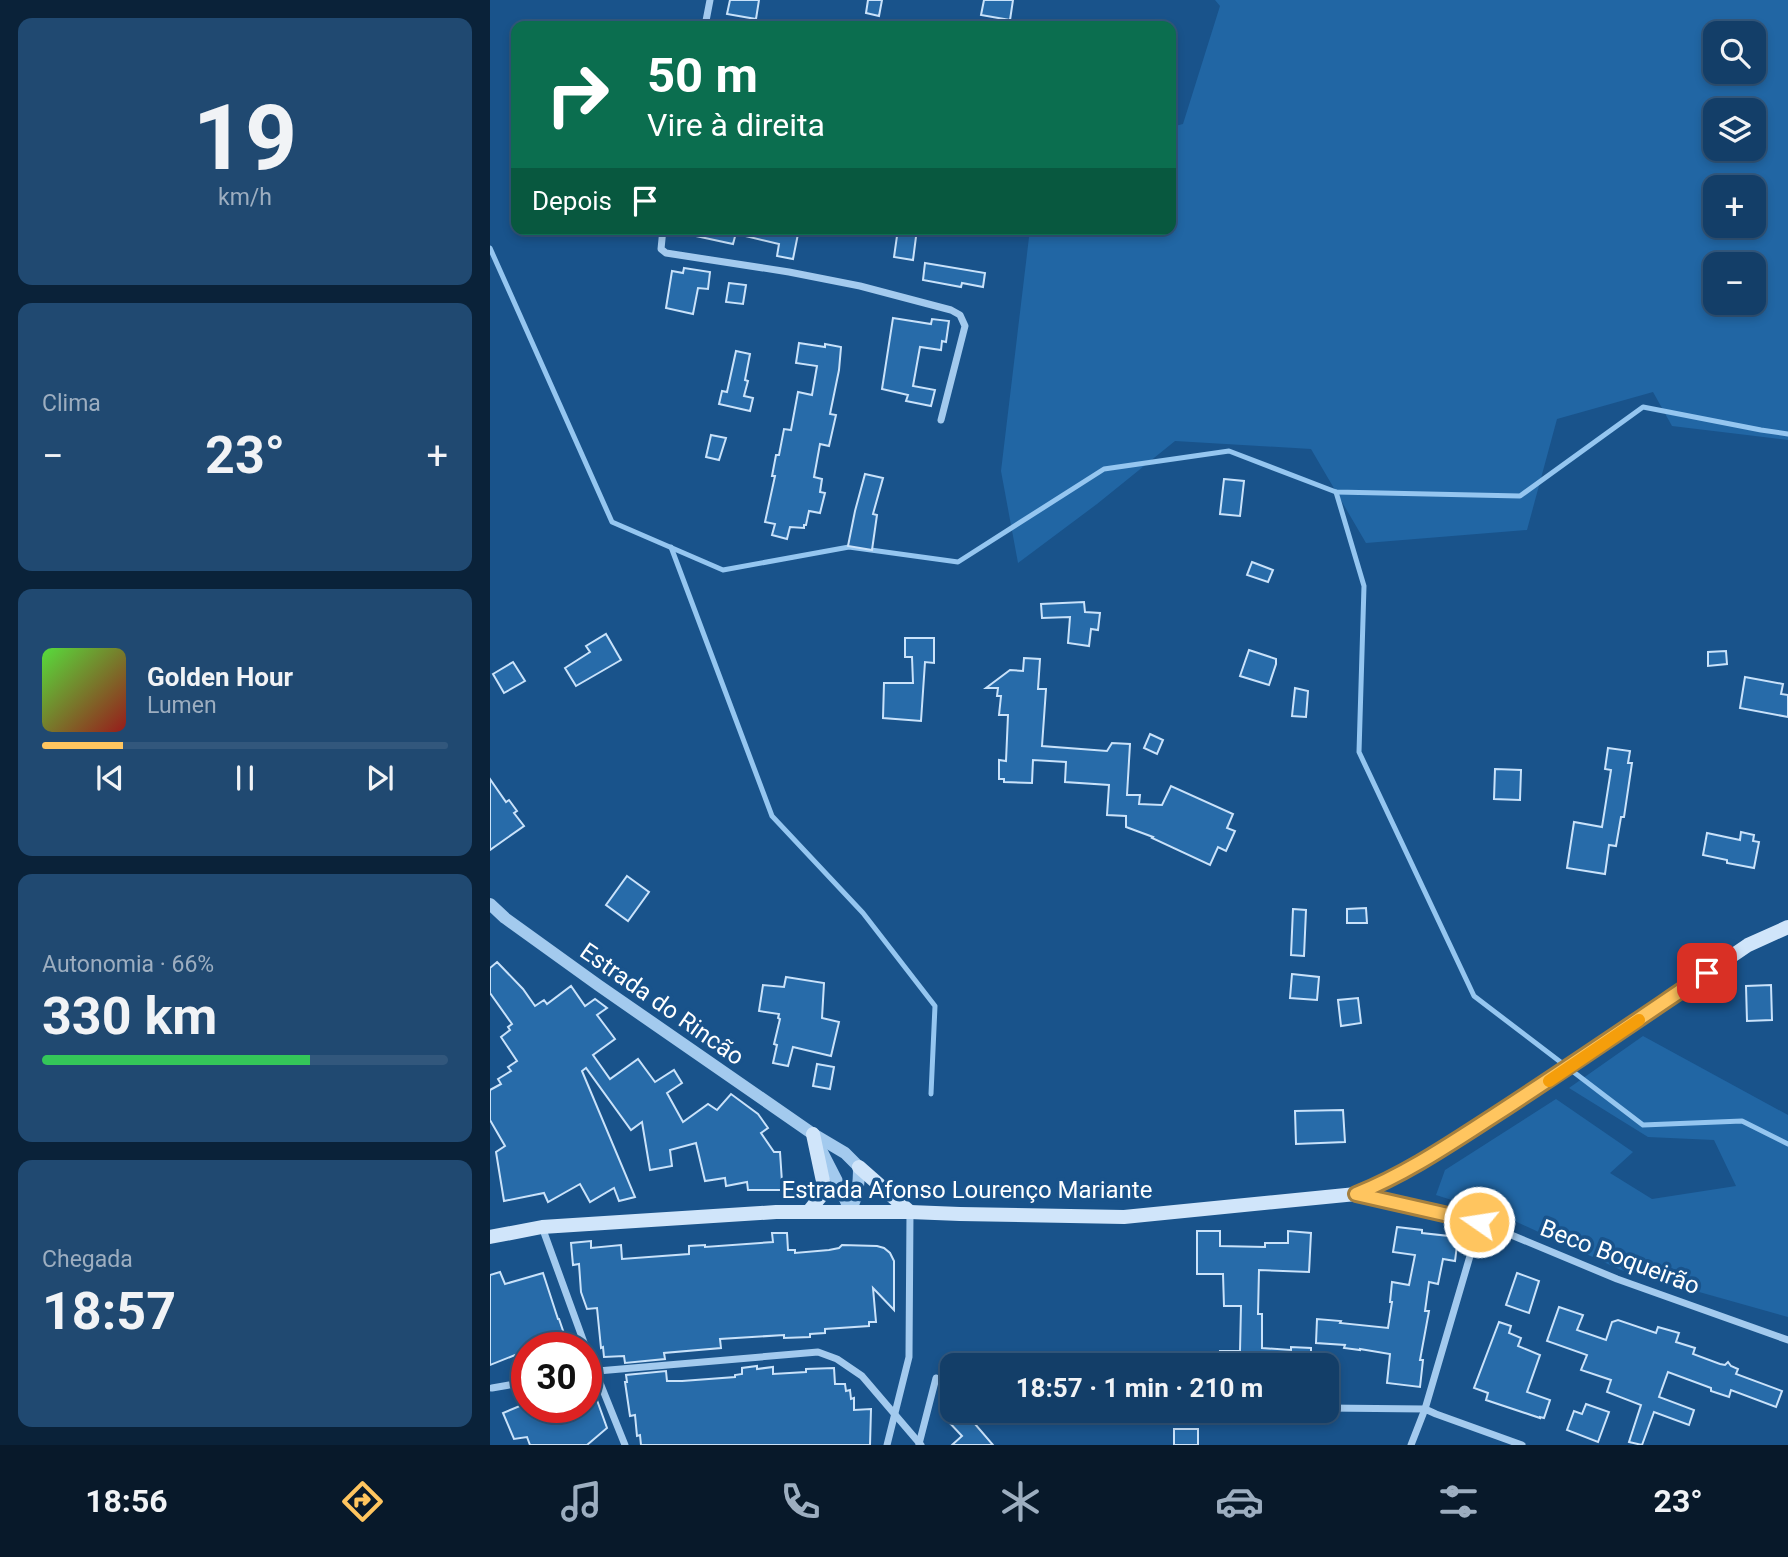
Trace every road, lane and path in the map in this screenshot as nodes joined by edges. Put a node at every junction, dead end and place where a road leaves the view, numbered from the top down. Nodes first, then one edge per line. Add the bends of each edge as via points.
1 (710, 0) edge
2 (706, 21) edge
3 (663, 235) edge
4 (941, 420) dead end
5 (490, 904) edge
6 (1788, 927) edge
7 (813, 1134) junction
8 (859, 1167) junction
9 (1356, 1194) junction
10 (809, 1211) junction
11 (850, 1211) junction
12 (910, 1212) junction
13 (1479, 1222) junction
14 (542, 1227) junction
15 (490, 1237) edge
16 (580, 1332) edge
17 (1788, 1340) edge
18 (602, 1370) edge
19 (936, 1378) dead end
20 (511, 1385) edge
21 (492, 1388) edge
22 (602, 1396) edge
23 (1339, 1408) edge
24 (1425, 1409) junction
25 (895, 1413) junction
26 (920, 1444) edge
27 (625, 1445) edge
28 (887, 1445) edge
29 (1411, 1445) edge
30 (1522, 1445) edge

1 - 2 street
3 - 4 street via 666,253 860,286 960,315 965,326
5 - 7 street, Estrada do Rincão via 587,978
6 - 9 main road, Estrada Afonso Lourenço Mariante via 1748,944 1420,1163
7 - 8 street, Estrada do Rincão
7 - 10 main road via 824,1186
7 - 11 street, Estrada do Rincão
8 - 11 street via 859,1186
8 - 12 main road
9 - 12 main road, Estrada Afonso Lourenço Mariante via 1124,1217
9 - 13 street, Beco Boqueirão
10 - 11 main road, Estrada Afonso Lourenço Mariante
10 - 14 main road, Estrada Afonso Lourenço Mariante
11 - 12 main road, Estrada Afonso Lourenço Mariante
12 - 25 street via 909,1357
13 - 17 street, Beco Boqueirão via 1617,1279
13 - 24 street
14 - 15 main road, Estrada Afonso Lourenço Mariante
14 - 16 street
18 - 25 street via 818,1352 862,1376
19 - 26 street
20 - 21 street
22 - 27 street
23 - 24 street
24 - 29 street
24 - 30 street
25 - 26 street
25 - 28 street

